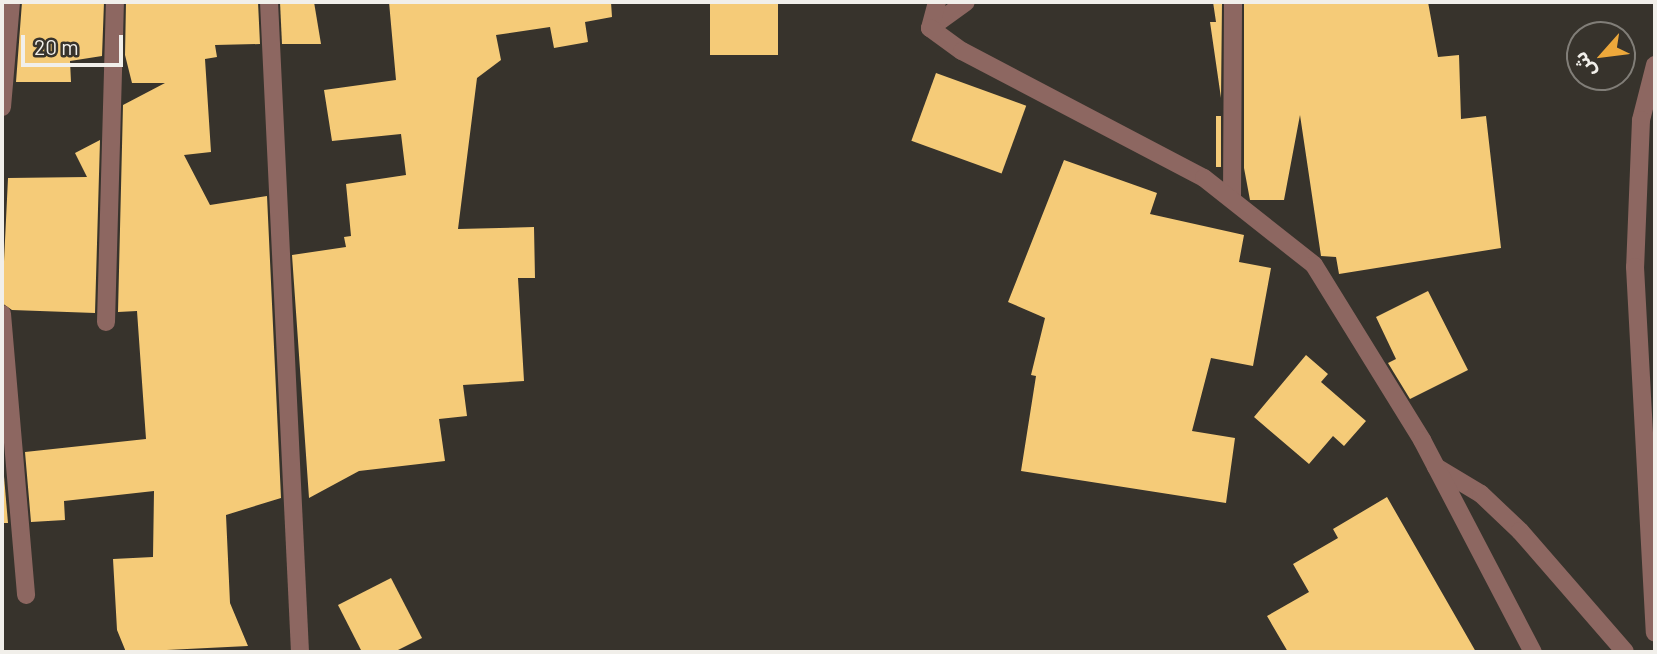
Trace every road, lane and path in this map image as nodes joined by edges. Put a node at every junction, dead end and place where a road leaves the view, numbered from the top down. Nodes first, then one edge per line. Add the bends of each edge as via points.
1 (11, 2) edge
2 (115, 2) edge
3 (269, 2) edge
4 (937, 2) edge
5 (966, 2) edge
6 (1233, 2) edge
7 (930, 28) junction
8 (1655, 65) edge
9 (2, 107) edge
10 (1232, 198) junction
11 (2, 314) edge
12 (106, 323) dead end
13 (1436, 467) junction
14 (26, 595) dead end
15 (1655, 632) edge
16 (300, 652) edge
17 (1533, 652) edge
18 (1625, 652) edge

1 - 9 street
2 - 12 street
3 - 16 street
4 - 7 street
5 - 7 street
6 - 10 street
7 - 10 street
8 - 15 street via 1641,121 1635,267
10 - 13 street via 1314,265
11 - 14 street
13 - 17 street
13 - 18 street via 1481,494 1520,531

